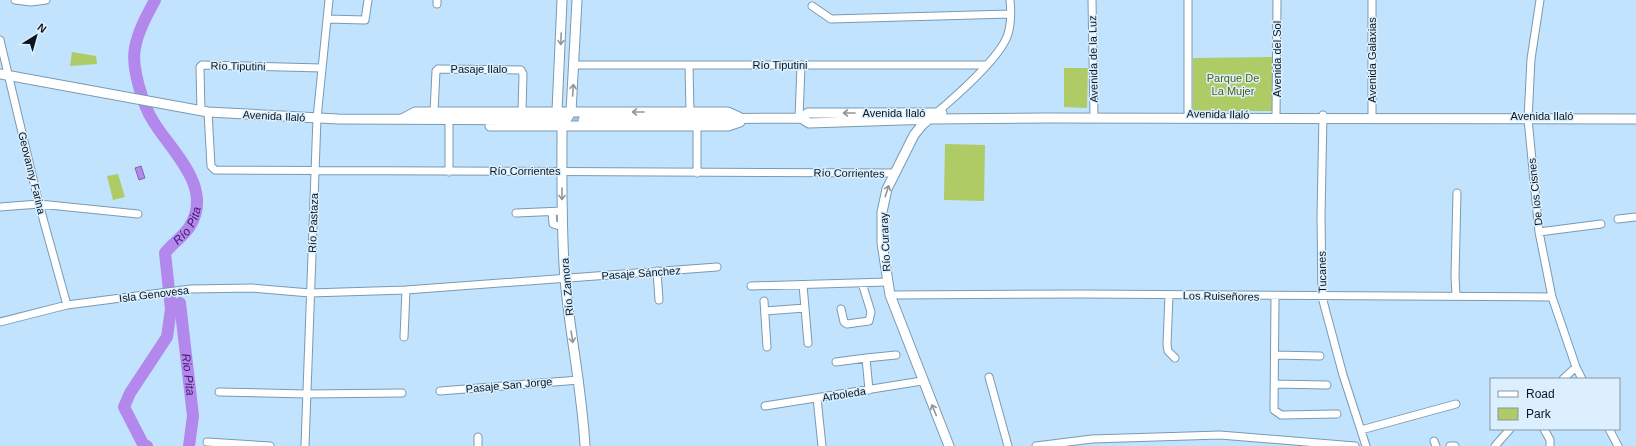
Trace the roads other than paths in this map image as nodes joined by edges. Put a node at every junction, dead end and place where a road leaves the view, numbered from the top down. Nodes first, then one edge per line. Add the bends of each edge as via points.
1 (15, 0) edge
2 (46, 0) edge
3 (329, 0) edge
4 (368, 0) edge
5 (562, 0) edge
6 (577, 0) edge
7 (1010, 0) edge
8 (1092, 0) edge
9 (1188, 0) edge
10 (1277, 0) edge
11 (1372, 0) edge
12 (1540, 0) edge
13 (812, 6) dead end
14 (1010, 14) junction
15 (327, 18) junction
16 (0, 40) edge
17 (574, 65) junction
18 (689, 65) junction
19 (801, 65) junction
20 (986, 65) junction
21 (322, 68) junction
22 (4, 74) edge
23 (557, 111) junction
24 (204, 112) junction
25 (434, 112) junction
26 (522, 112) junction
27 (571, 112) junction
28 (690, 112) junction
29 (937, 113) junction
30 (1094, 116) junction
31 (1188, 116) junction
32 (1636, 116) edge
33 (1276, 117) junction
34 (1323, 117) junction
35 (1372, 117) junction
36 (317, 118) junction
37 (800, 118) junction
38 (1528, 118) junction
39 (401, 119) junction
40 (746, 119) junction
41 (929, 119) junction
42 (1636, 119) edge
43 (552, 120) tunnel mouth
44 (584, 120) tunnel mouth
45 (449, 125) junction
46 (697, 126) junction
47 (562, 127) junction
48 (562, 171) junction
49 (314, 172) junction
50 (449, 172) junction
51 (697, 173) junction
52 (894, 174) junction
53 (1457, 193) dead end
54 (39, 204) junction
55 (0, 207) edge
56 (563, 211) junction
57 (552, 212) junction
58 (516, 213) dead end
59 (138, 214) dead end
60 (1636, 217) edge
61 (1618, 219) dead end
62 (1601, 224) dead end
63 (563, 227) junction
64 (1539, 232) junction
65 (717, 268) dead end
66 (657, 271) junction
67 (565, 278) junction
68 (887, 282) junction
69 (862, 283) junction
70 (803, 285) junction
71 (751, 286) dead end
72 (406, 290) junction
73 (310, 293) junction
74 (890, 295) junction
75 (1169, 295) junction
76 (1456, 296) junction
77 (1275, 297) junction
78 (1322, 297) junction
79 (1552, 297) junction
80 (659, 300) dead end
81 (764, 301) dead end
82 (67, 305) junction
83 (805, 308) junction
84 (841, 309) dead end
85 (765, 311) junction
86 (0, 322) edge
87 (404, 337) dead end
88 (808, 342) dead end
89 (767, 347) dead end
90 (896, 355) dead end
91 (1275, 356) junction
92 (1320, 356) dead end
93 (866, 358) junction
94 (1176, 358) dead end
95 (836, 362) dead end
96 (1576, 367) junction
97 (989, 377) dead end
98 (1564, 378) edge
99 (1582, 378) edge
100 (579, 380) junction
101 (922, 381) junction
102 (1274, 384) junction
103 (1328, 385) dead end
104 (869, 390) junction
105 (440, 391) dead end
106 (219, 392) dead end
107 (402, 393) dead end
108 (306, 394) junction
109 (818, 398) junction
110 (1456, 404) dead end
111 (765, 406) dead end
112 (1337, 414) dead end
113 (1361, 430) junction
114 (1509, 430) edge
115 (1545, 430) edge
116 (1610, 430) edge
117 (478, 437) dead end
118 (207, 442) dead end
119 (270, 446) edge
120 (304, 446) edge
121 (478, 446) edge
122 (585, 446) edge
123 (822, 446) edge
124 (949, 446) edge
125 (1008, 446) edge
126 (1036, 446) edge
127 (1355, 446) edge
128 (1366, 446) edge
129 (1450, 446) edge
130 (1454, 446) edge
131 (1495, 446) edge
132 (1550, 446) edge
133 (1618, 446) edge

1 - 2 street
3 - 15 street, Río Pastaza
4 - 15 street via 364,20
5 -> 23 main road
6 - 17 main road
7 - 14 street, Río Curaray
8 - 30 street, Avenida de la Luz
9 - 31 street
10 - 33 street, Avenida del Sol
11 - 35 street, Avenida Galaxias
12 - 38 street, De los Cisnes via 1531,59
13 - 14 street via 831,19
14 - 20 street, Río Curaray via 1007,36
15 - 21 street, Río Pastaza
16 - 22 street, Geovanny Farina
17 - 18 street, Río Tiputini
27 -> 17 main road
18 - 19 street, Río Tiputini
18 - 28 street
19 - 20 street, Río Tiputini
19 - 37 street
20 - 29 street, Río Curaray
21 - 24 street, Río Tiputini via 202,65 200,67
21 - 36 street, Río Pastaza
22 - 24 main road, Avenida Ilaló
22 - 54 street, Geovanny Farina
23 - 26 main road
23 - 27 main road
23 - 47 main road
24 - 36 main road, Avenida Ilaló
24 - 49 street, Río Corrientes via 213,170
25 - 26 main road
25 - 26 street, Pasaje Ilalo via 438,69 521,70
25 - 39 main road via 415,112
28 -> 27 main road
27 - 47 main road
28 - 40 main road via 728,112
29 - 30 main road, Avenida Ilaló
29 -> 37 main road, Avenida Ilaló via 808,113
29 - 41 street, Río Curaray
30 - 31 main road, Avenida Ilaló
30 - 41 main road, Avenida Ilaló
31 - 33 main road, Avenida Ilaló
32 - 38 main road, Avenida Ilaló
33 - 34 main road, Avenida Ilaló
34 - 35 main road, Avenida Ilaló
34 - 78 street, Tucanes
35 - 38 main road, Avenida Ilaló
36 - 39 main road, Avenida Ilaló
36 - 49 street, Río Pastaza
37 - 40 main road, Avenida Ilaló
37 - 41 main road, Avenida Ilaló via 809,123
38 - 42 main road, Avenida Ilaló
38 - 64 street, De los Cisnes
39 - 43 main road, Avenida Ilaló
39 - 45 main road via 417,124
40 - 44 main road, Avenida Ilaló
40 - 46 main road via 728,126
41 - 52 main road, Río Curaray via 914,135
45 - 47 main road
45 - 50 street
46 - 47 main road
46 - 51 street
47 - 48 main road, Río Zamora
48 - 50 street, Río Corrientes
48 - 51 street, Río Corrientes
48 -> 56 main road, Río Zamora
49 - 50 street, Río Corrientes
49 - 73 street, Río Pastaza
51 - 52 street, Río Corrientes
68 -> 52 main road, Río Curaray via 882,243 882,212 887,189
53 - 76 street
54 - 55 street
54 - 59 street
54 - 82 street, Geovanny Farina
56 - 57 street
56 - 63 main road, Río Zamora
57 - 58 street
57 - 63 street via 553,224
60 - 61 street
62 - 64 street
63 - 67 main road, Río Zamora
64 - 79 street, De los Cisnes
65 - 66 street, Pasaje Sánchez
66 - 67 street, Pasaje Sánchez
66 - 80 street
67 - 72 street, Pasaje Sánchez
67 -> 100 main road, Río Zamora
68 - 69 street
68 - 74 main road, Río Curaray
69 - 70 street
69 - 84 street via 871,312 869,321 847,324 844,322
70 - 71 street
70 - 83 street
72 - 73 street, Isla Genovesa
72 - 87 street
73 - 82 street, Isla Genovesa via 252,288 191,289
73 - 108 street, Río Pastaza
74 - 75 street, Los Ruiseñores
74 - 101 main road, Río Curaray
75 - 77 street, Los Ruiseñores
75 - 94 street via 1167,344 1168,351
76 - 78 street, Los Ruiseñores
76 - 79 street, Los Ruiseñores
77 - 78 street, Los Ruiseñores
77 - 91 street
78 - 113 street, Tucanes
79 - 96 street, De los Cisnes
81 - 85 street
82 - 86 street, Isla Genovesa
83 - 85 street
83 - 88 street
85 - 89 street
90 - 93 street
91 - 92 street
91 - 102 street
93 - 95 street
93 - 104 street
96 - 98 street
96 - 99 street, De los Cisnes
97 - 125 street
100 - 105 street, Pasaje San Jorge
100 - 122 main road, Río Zamora
101 - 104 street, Arboleda
124 -> 101 main road, Río Curaray
102 - 103 street
102 - 112 street via 1274,410 1277,414
104 - 109 street, Arboleda
106 - 108 street
107 - 108 street
108 - 120 street, Río Pastaza
109 - 111 street, Arboleda
109 - 123 street
110 - 113 street
113 - 128 street, Tucanes
114 - 131 street
115 - 132 street
116 - 133 street
117 - 121 street
118 - 119 street
126 - 127 street via 1092,439 1220,435
129 - 130 street

